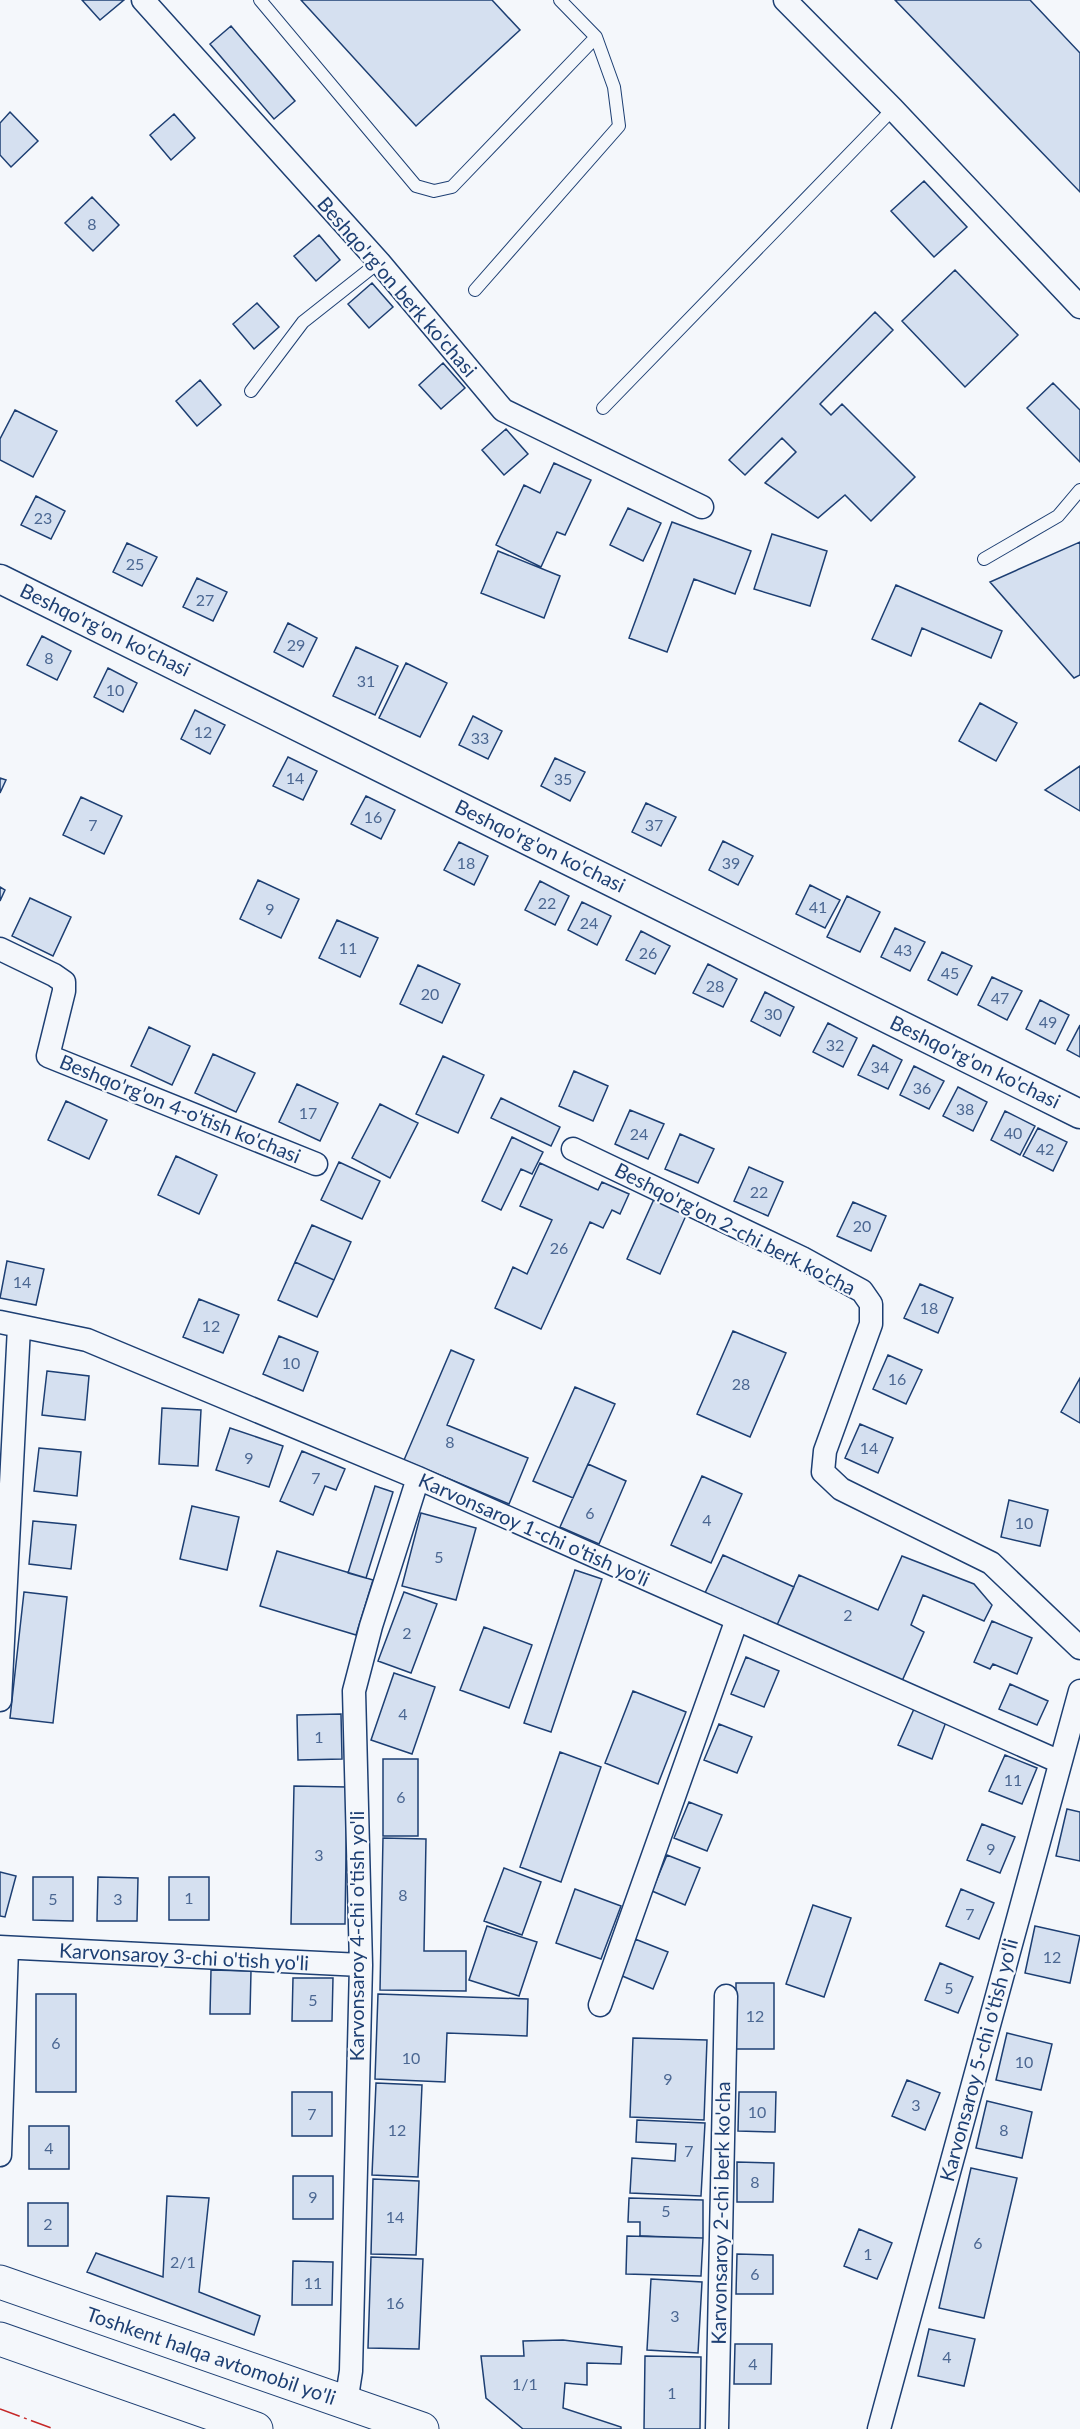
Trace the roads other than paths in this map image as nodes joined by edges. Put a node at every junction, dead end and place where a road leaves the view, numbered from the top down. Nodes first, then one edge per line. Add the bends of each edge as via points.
1 (143, 0) edge
2 (260, 0) edge
3 (560, 0) edge
4 (785, 0) edge
5 (596, 37) junction
6 (893, 108) junction
7 (379, 262) junction
8 (475, 290) dead end
9 (1080, 307) edge
10 (251, 391) dead end
11 (603, 408) dead end
12 (1080, 490) edge
13 (702, 507) dead end
14 (984, 559) dead end
15 (0, 579) edge
16 (0, 949) edge
17 (1080, 1114) edge
18 (573, 1149) dead end
19 (316, 1164) dead end
20 (9, 1324) edge
21 (418, 1478) junction
22 (737, 1619) junction
23 (1080, 1648) edge
24 (1080, 1691) edge
25 (0, 1700) edge
26 (1060, 1762) junction
27 (3, 1947) edge
28 (361, 1965) junction
29 (726, 1996) dead end
30 (600, 2005) dead end
31 (0, 2155) edge
32 (0, 2282) edge
33 (0, 2339) edge
34 (345, 2403) junction
35 (256, 2429) edge
36 (422, 2429) edge
37 (717, 2429) edge
38 (879, 2429) edge

1 - 7 street, Beshqo'rg'on berk ko'chasi
2 - 5 lane via 416,186 434,191 452,186
3 - 5 lane
4 - 6 street
5 - 8 lane via 614,87 619,126
6 - 9 street
6 - 11 lane
7 - 10 lane via 303,322
7 - 13 street, Beshqo'rg'on berk ko'chasi via 503,410
12 - 14 lane via 1058,516
15 - 17 street, Beshqo'rg'on ko'chasi
16 - 19 street, Beshqo'rg'on 4-o'tish ko'chasi via 64,982 48,1056
18 - 23 street, Beshqo'rg'on 2-chi berk ko'cha via 802,1258 862,1291 871,1304 871,1324 825,1451 823,1472 841,1489 991,1563
20 - 21 street, Karvonsaroy 1-chi o'tish yo'li via 87,1340
20 - 25 street
21 - 22 street, Karvonsaroy 1-chi o'tish yo'li
21 - 28 street, Karvonsaroy 4-chi o'tish yo'li via 354,1691
22 - 26 street, Karvonsaroy 1-chi o'tish yo'li
22 - 30 street
24 - 26 street, Karvonsaroy 5-chi o'tish yo'li
26 - 38 street, Karvonsaroy 5-chi o'tish yo'li
27 - 28 street, Karvonsaroy 3-chi o'tish yo'li
27 - 31 street, Karvonsaroy 3-chi o'tish yo'li
28 - 34 street, Karvonsaroy 4-chi o'tish yo'li via 351,2371
29 - 37 street, Karvonsaroy 2-chi berk ko'cha
32 - 34 highway, Toshkent halqa avtomobil yo'li
33 - 35 highway
34 - 36 highway, Toshkent halqa avtomobil yo'li

